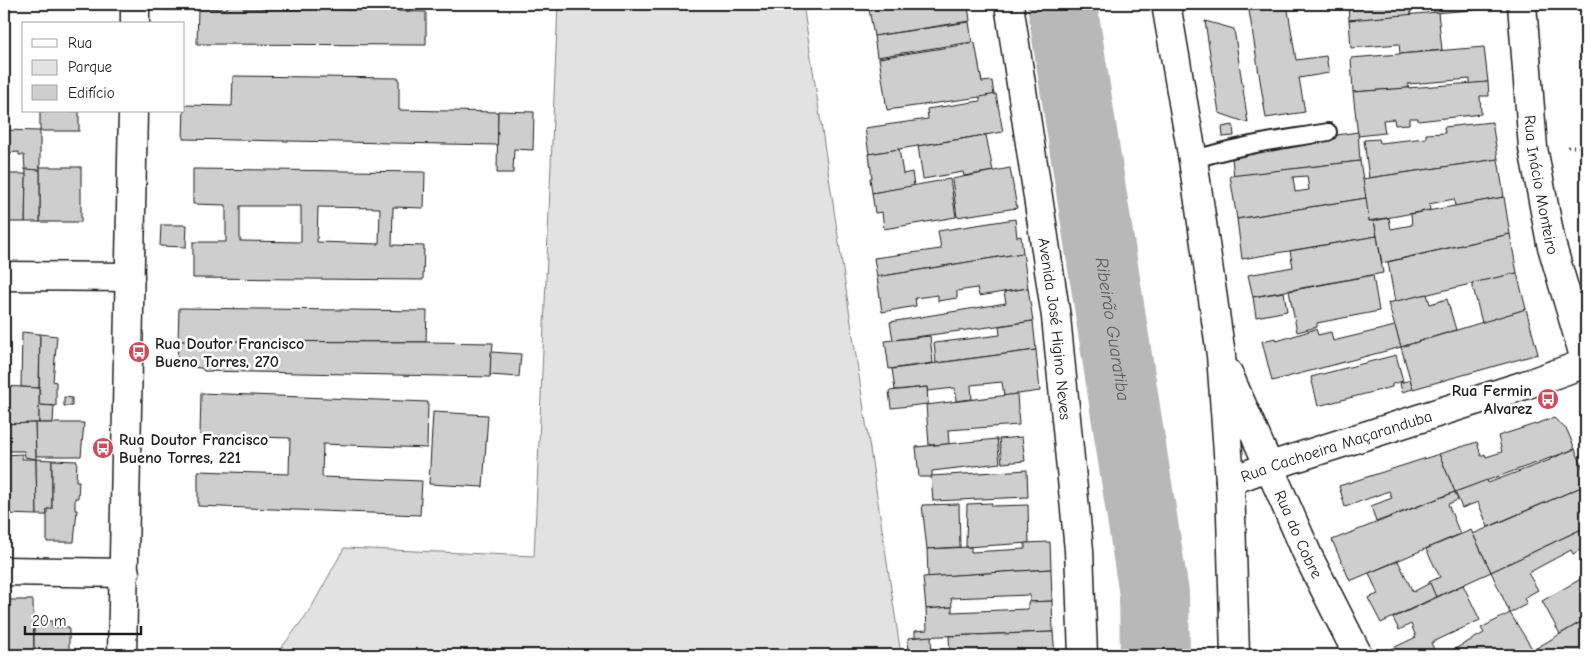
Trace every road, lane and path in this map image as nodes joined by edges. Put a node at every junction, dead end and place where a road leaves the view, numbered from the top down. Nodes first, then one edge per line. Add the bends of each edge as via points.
1 (135, 4) edge
2 (1009, 4) edge
3 (1166, 4) edge
4 (1522, 4) edge
5 (135, 22) edge
6 (133, 112) edge
7 (1328, 132) dead end
8 (1192, 160) junction
9 (4, 276) edge
10 (130, 278) junction
11 (1221, 355) junction
12 (1586, 363) edge
13 (1270, 466) junction
14 (1230, 481) junction
15 (4, 571) edge
16 (124, 573) junction
17 (122, 655) edge
18 (1083, 655) edge
19 (1235, 655) edge
20 (1358, 655) edge

1 - 5 street
2 - 18 street, Avenida José Higino Neves via 1056,317 1079,550
3 - 8 street
4 - 12 street, Rua Inácio Monteiro via 1533,148 1552,243
6 - 10 street
7 - 8 lane via 1240,146
8 - 11 street
9 - 10 street
10 - 16 street
11 - 13 street, Rua do Cobre
11 - 14 street
12 - 13 street, Rua Cachoeira Maçaranduba
13 - 14 street, Rua Cachoeira Maçaranduba
13 - 20 street, Rua do Cobre via 1308,558
14 - 19 street
15 - 16 street
16 - 17 street

